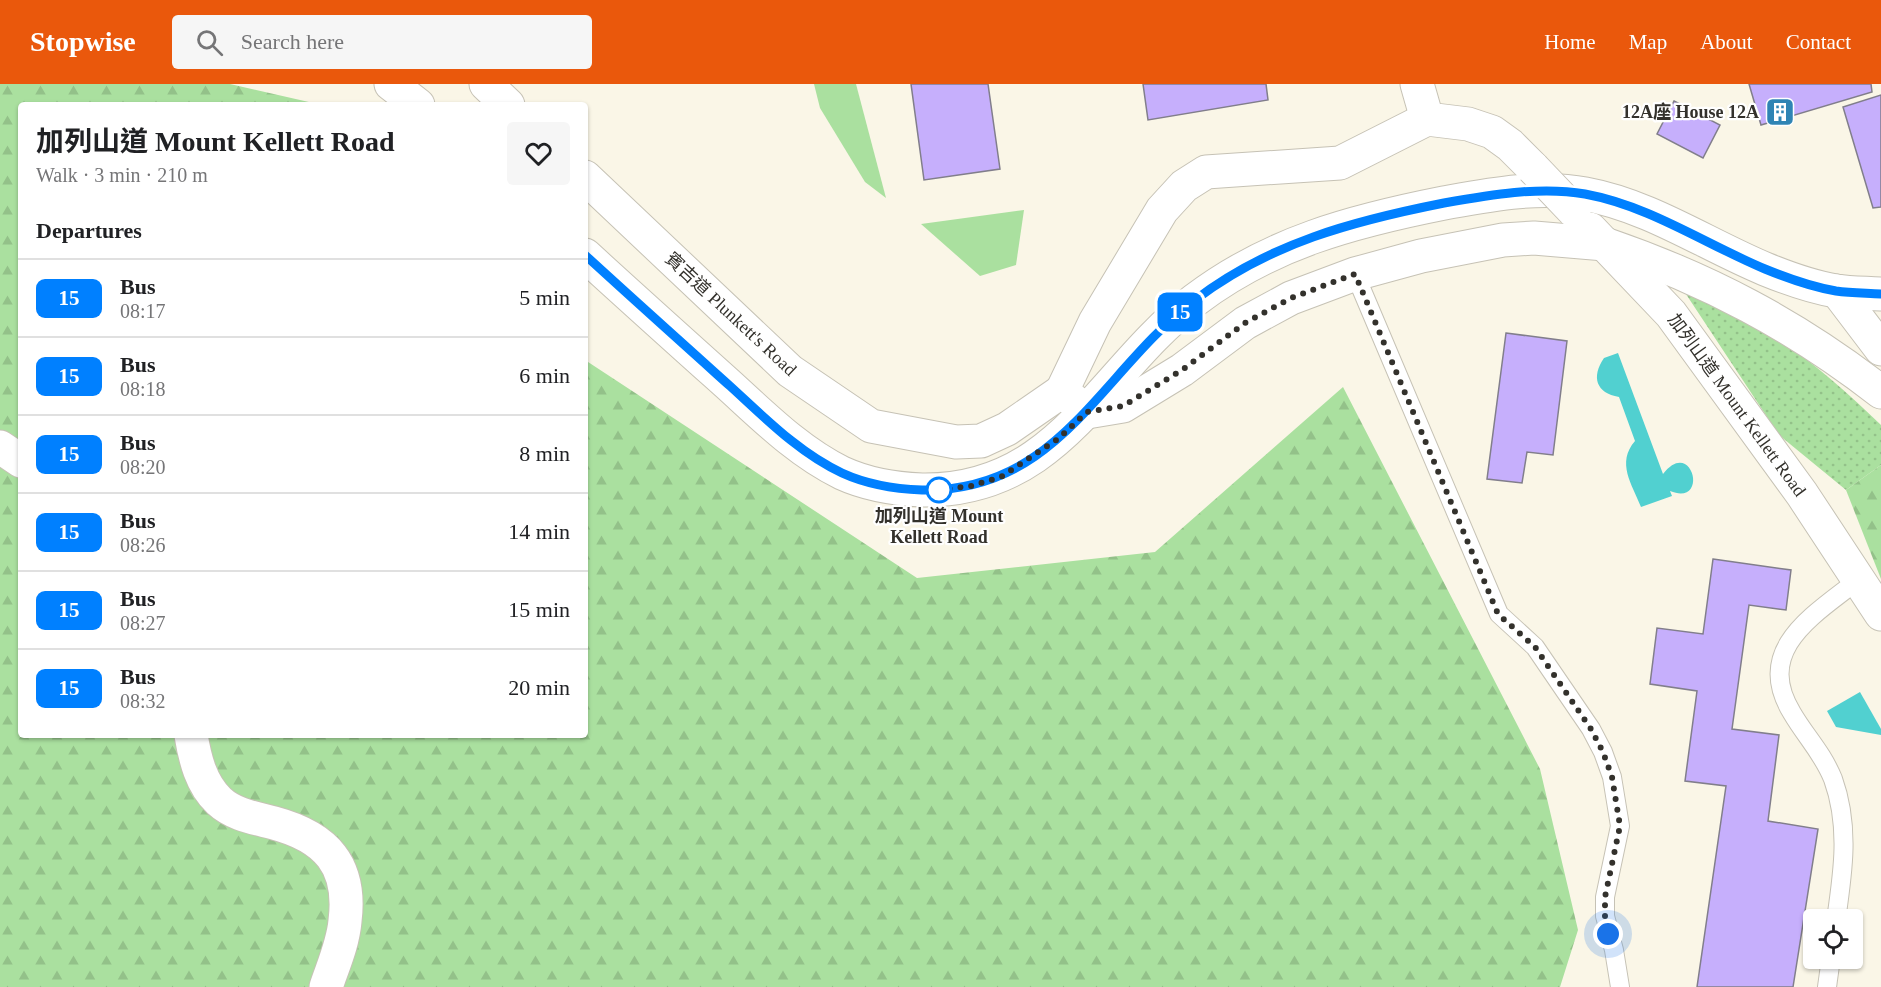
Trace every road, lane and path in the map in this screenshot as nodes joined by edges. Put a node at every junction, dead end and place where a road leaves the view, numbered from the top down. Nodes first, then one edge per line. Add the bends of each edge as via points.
1 (392, 84) edge
2 (486, 84) edge
3 (1417, 84) edge
4 (414, 102) edge
5 (505, 102) edge
6 (1427, 119) junction
7 (588, 180) edge
8 (1605, 244) junction
9 (588, 258) edge
10 (1355, 274) junction
11 (1837, 291) junction
12 (1881, 294) edge
13 (1881, 349) edge
14 (1062, 391) junction
15 (1881, 392) edge
16 (1087, 412) junction
17 (0, 447) edge
18 (18, 459) edge
19 (1858, 580) junction
20 (1881, 614) edge
21 (192, 738) edge
22 (1837, 909) edge
23 (1829, 969) edge
24 (326, 987) edge
25 (1620, 987) edge
26 (1827, 987) edge

1 - 4 street
2 - 5 street
3 - 6 street
6 - 8 street, 加列山道 Mount Kellett Road, bridge via 1468,124 1492,132 1510,145
6 - 14 street, 賓吉道 Plunkett's Road via 1340,163 1206,172 1184,186 1162,210 1095,322
7 - 14 street, 賓吉道 Plunkett's Road via 790,371 871,426 956,442 981,441 1007,429
8 - 10 street via 1534,238 1503,240
8 - 15 street via 1667,266 1756,308
8 - 19 street, 加列山道 Mount Kellett Road via 1671,314 1802,494
9 - 16 street via 796,444 825,464 860,480 908,489 971,486 1001,477 1058,439
10 - 16 street via 1291,298 1245,323 1182,370 1123,406
10 - 25 lane via 1498,614 1535,647 1603,752 1612,777 1620,826 1605,897 1605,916
11 - 12 street
11 - 13 street
11 - 16 street via 1763,268 1675,225 1584,194 1528,192 1445,203 1330,231 1262,257 1167,323
14 - 16 street
17 - 18 street
19 - 20 street, 加列山道 Mount Kellett Road
19 - 22 lane via 1799,628 1785,647 1779,670 1782,693 1792,714 1819,750 1842,812 1845,845
21 - 24 street via 201,774 221,803 246,816 307,836 336,861 345,880 345,924
23 - 26 lane

